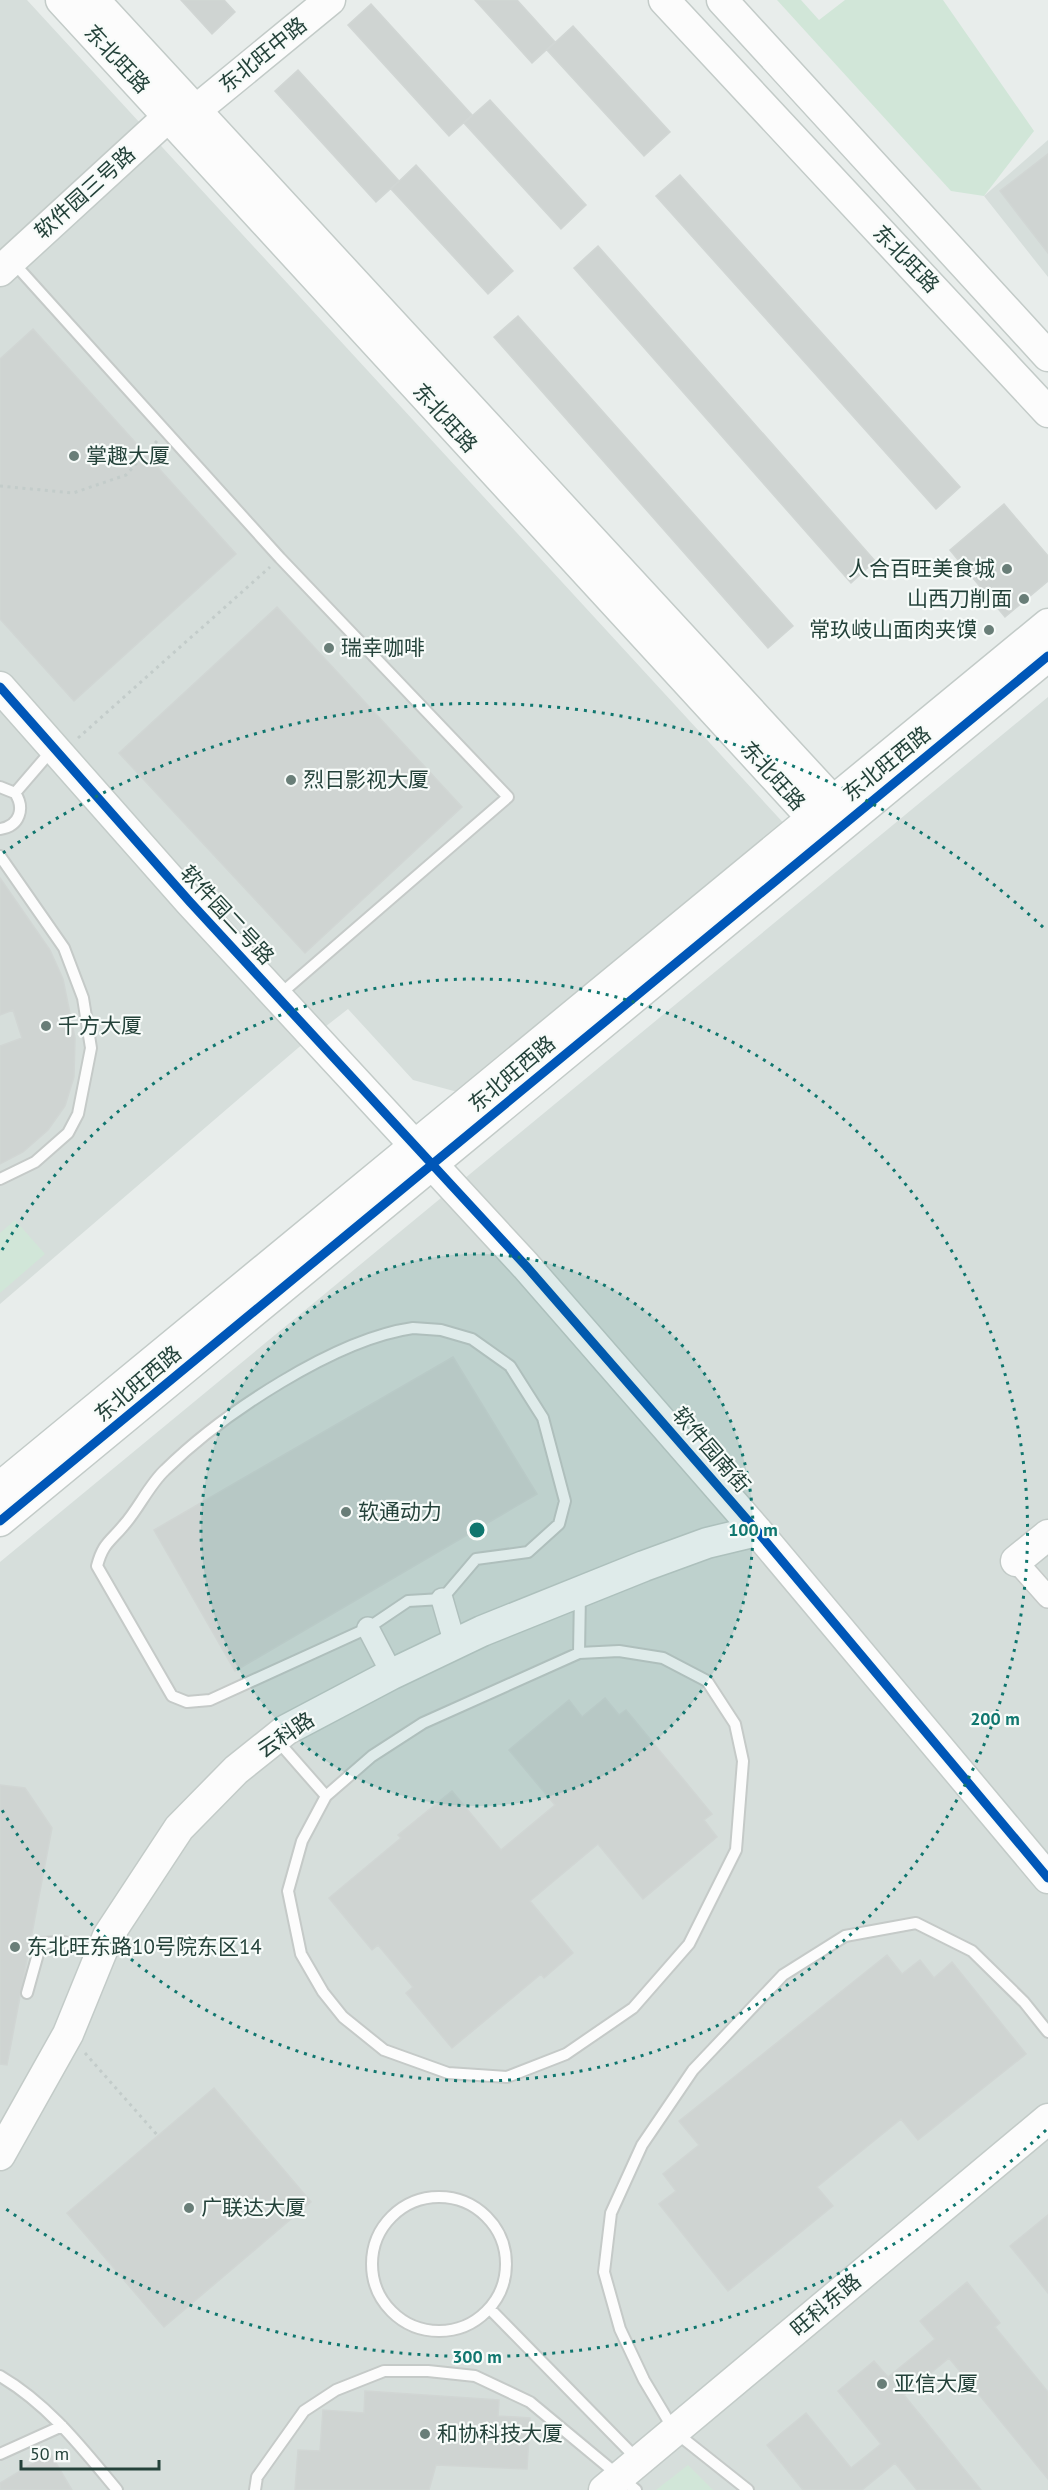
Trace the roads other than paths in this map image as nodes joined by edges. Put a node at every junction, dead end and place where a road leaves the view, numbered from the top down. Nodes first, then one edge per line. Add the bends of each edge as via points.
1 (61, 0) edge
2 (94, 0) edge
3 (330, 0) edge
4 (664, 0) edge
5 (722, 0) edge
6 (183, 113) junction
7 (6, 265) edge
8 (1048, 357) edge
9 (1048, 412) edge
10 (1048, 624) edge
11 (1048, 656) edge
12 (0, 687) edge
13 (54, 748) junction
14 (0, 787) edge
15 (15, 793) junction
16 (831, 818) junction
17 (0, 829) edge
18 (0, 856) edge
19 (278, 996) junction
20 (424, 1154) junction
21 (0, 1179) edge
22 (0, 1487) edge
23 (0, 1521) edge
24 (758, 1531) junction
25 (1048, 1534) edge
26 (1016, 1561) joint
27 (580, 1590) junction
28 (1048, 1597) edge
29 (441, 1599) junction
30 (368, 1628) junction
31 (455, 1644) junction
32 (579, 1653) junction
33 (392, 1674) junction
34 (275, 1738) junction
35 (326, 1796) junction
36 (1048, 1878) edge
37 (101, 1953) junction
38 (27, 1993) dead end
39 (1048, 2032) edge
40 (1048, 2119) edge
41 (0, 2155) edge
42 (490, 2309) junction
43 (0, 2376) edge
44 (63, 2426) junction
45 (675, 2432) junction
46 (0, 2454) edge
47 (625, 2479) edge
48 (117, 2490) edge
49 (255, 2490) edge
50 (748, 2490) edge

1 - 6 street, 东北旺路
2 - 6 street, 东北旺路
3 - 6 street, 东北旺中路
4 - 9 street, 东北旺路
5 - 8 street, 东北旺路
6 - 7 street, 软件园三号路
6 - 16 street, 东北旺路
7 - 19 lane via 508,797
10 - 16 street, 东北旺西路
11 - 16 street, 东北旺西路
12 - 13 street, 软件园二号路
13 - 15 lane
13 - 19 street, 软件园二号路
14 - 15 lane
15 - 17 lane via 20,813 12,825
16 - 20 street, 东北旺西路
18 - 21 lane via 64,948 83,998 91,1048 78,1114 68,1134 35,1162
19 - 20 street, 软件园二号路
20 - 22 street, 东北旺西路
20 - 23 street, 东北旺西路
20 - 24 street, 软件园南街
24 - 27 street, 云科路 via 707,1544
24 - 36 street, 软件园南街
25 - 26 street
26 - 28 street
27 - 31 street, 云科路
27 - 32 lane
29 - 30 lane via 408,1601
29 - 30 lane via 476,1559 528,1552 559,1524 565,1501 543,1418 510,1366 472,1339 441,1330 413,1328 357,1342 233,1414 164,1470 124,1526 102,1549 97,1566 172,1696 187,1702 210,1700
29 - 31 street
30 - 33 street
31 - 33 street, 云科路
32 - 35 lane via 423,1724 372,1756
32 - 35 lane via 619,1651 663,1658 707,1681 735,1724 743,1761 736,1850 689,1944 633,2008 566,2054 507,2077 448,2073 384,2050 343,2017 301,1954 288,1891 302,1841
33 - 34 street, 云科路
34 - 35 lane
34 - 37 street, 云科路 via 236,1770 179,1827
37 - 38 lane via 64,1942 41,1943
37 - 41 street, 云科路 via 68,2034
39 - 45 lane via 1024,2002 972,1951 916,1923 845,1936 783,1975 693,2070 642,2145 611,2213 604,2272 620,2329
40 - 45 street, 旺科东路
42 - 42 lane via 453,2331 431,2332 411,2326 393,2314 372,2277 371,2256 378,2234 391,2215 410,2202 432,2196 455,2198 476,2207 493,2223 504,2244 507,2266 502,2289
42 - 47 lane
43 - 44 lane via 20,2387
44 - 46 lane
44 - 48 lane
45 - 47 street, 旺科东路
45 - 50 lane
47 - 49 lane via 530,2402 475,2376 384,2371 336,2390 304,2411 257,2477

